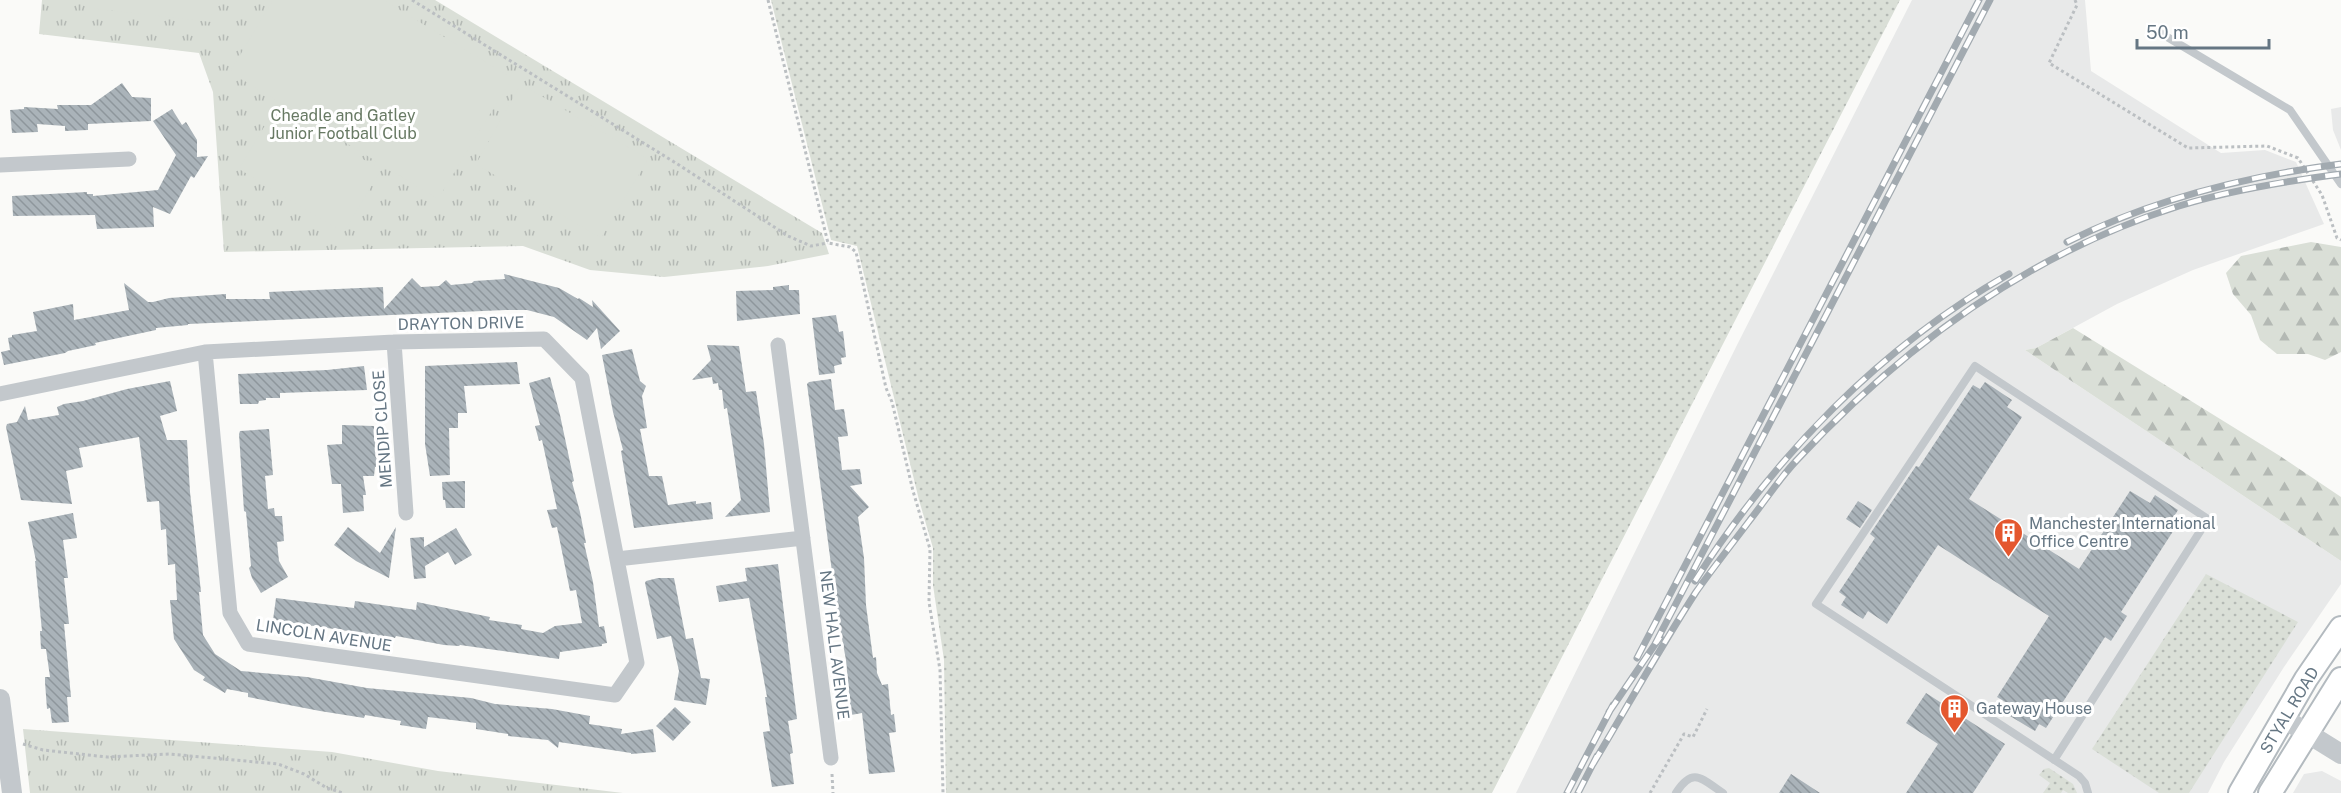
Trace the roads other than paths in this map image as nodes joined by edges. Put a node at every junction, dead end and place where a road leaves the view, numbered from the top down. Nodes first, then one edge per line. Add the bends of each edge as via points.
1 (2152, 28) dead end
2 (129, 159) dead end
3 (0, 165) edge
4 (2341, 184) edge
5 (394, 342) junction
6 (778, 345) dead end
7 (206, 352) junction
8 (0, 394) edge
9 (405, 513) dead end
10 (803, 538) junction
11 (617, 559) junction
12 (2341, 628) edge
13 (2341, 679) edge
14 (615, 695) joint
15 (0, 699) edge
16 (2283, 718) junction
17 (2307, 734) junction
18 (2341, 754) edge
19 (831, 758) dead end
20 (2054, 760) junction
21 (12, 793) edge
22 (1676, 793) edge
23 (1723, 793) edge
24 (2088, 793) edge
25 (2240, 793) edge
26 (2270, 793) edge

1 - 4 lane via 2290,110
2 - 3 street
5 - 7 street, DRAYTON DRIVE
5 - 9 street, MENDIP CLOSE
5 - 11 street, DRAYTON DRIVE via 544,339 582,378
6 - 10 street, NEW HALL AVENUE
7 - 8 street, DRAYTON DRIVE
7 - 14 street, LINCOLN AVENUE via 230,613 248,644
10 - 11 street
10 - 19 street, NEW HALL AVENUE
11 - 14 street, DRAYTON DRIVE via 637,663
12 - 16 main road, STYAL ROAD
13 - 17 main road, STYAL ROAD
15 - 21 street
16 - 17 street
16 - 25 main road, STYAL ROAD
17 - 18 street
17 - 26 main road, STYAL ROAD
20 - 20 lane via 1816,604 1975,366 2208,519
20 - 24 lane via 2079,776
22 - 23 lane via 1691,776

